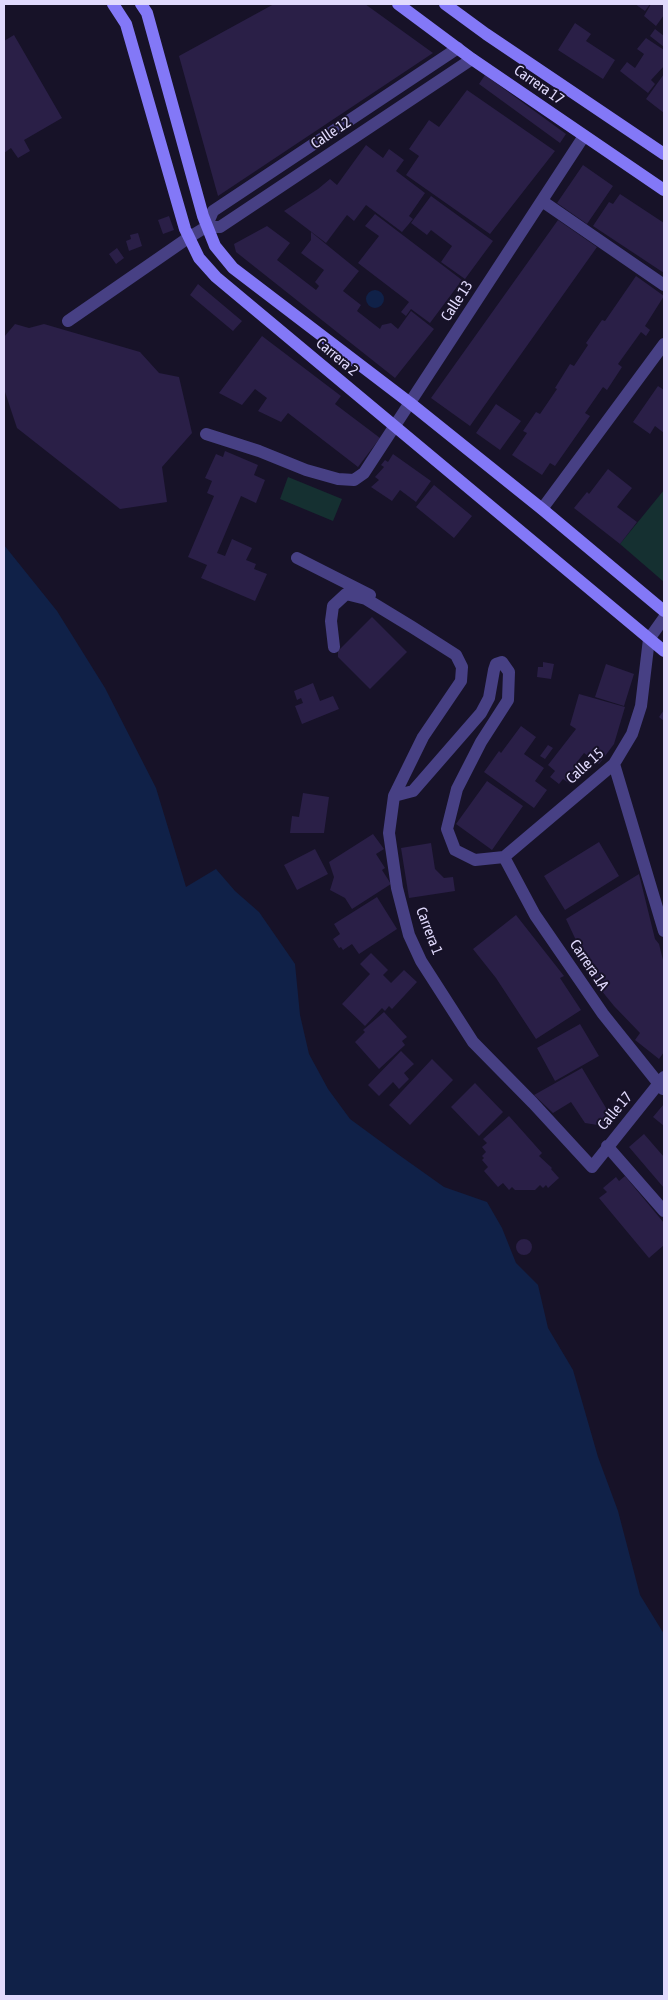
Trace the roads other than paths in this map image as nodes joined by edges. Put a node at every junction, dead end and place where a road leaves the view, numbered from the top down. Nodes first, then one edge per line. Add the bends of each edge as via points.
1 (113, 4) edge
2 (141, 4) edge
3 (398, 4) edge
4 (445, 4) edge
5 (458, 48) junction
6 (472, 59) junction
7 (584, 136) junction
8 (664, 154) edge
9 (664, 190) edge
10 (542, 201) junction
11 (206, 227) junction
12 (188, 238) junction
13 (664, 285) edge
14 (68, 321) dead end
15 (664, 344) edge
16 (410, 403) junction
17 (395, 426) junction
18 (206, 434) dead end
19 (542, 509) junction
20 (297, 558) dead end
21 (664, 611) edge
22 (664, 618) edge
23 (412, 627) junction
24 (649, 639) junction
25 (334, 647) dead end
26 (664, 651) edge
27 (614, 764) junction
28 (394, 796) junction
29 (504, 857) junction
30 (664, 931) edge
31 (662, 1084) edge
32 (607, 1146) junction
33 (592, 1166) joint
34 (664, 1211) edge

1 - 12 street, Carrera 2 via 126,24
2 - 11 street, Carrera 2 via 148,13
3 - 5 street, Carrera 17
4 - 8 street, Carrera 17
5 - 6 street, Carrera 17
5 - 11 street, Calle 12 via 213,211
6 - 7 street, Carrera 17
6 - 11 street, Calle 12 via 220,227
7 - 9 street, Carrera 17
7 - 10 street, Calle 13
10 - 13 street
10 - 16 street, Calle 13
11 - 12 street, Calle 12
11 - 16 street, Carrera 2 via 215,246 233,268
12 - 14 street, Calle 12
12 - 17 street, Carrera 2 via 216,278
15 - 19 street
16 - 17 street, Calle 13
16 - 19 street, Carrera 2
17 - 18 street, Calle 13 via 364,473 354,480 338,480
17 - 24 street, Carrera 2
19 - 21 street, Carrera 2
20 - 23 street via 368,593
22 - 24 street, Calle 15
23 - 25 street via 366,599 346,594 333,606
23 - 28 street, Carrera 1 via 456,655 462,667 461,681 423,737
24 - 26 street, Carrera 2
24 - 27 street, Calle 15 via 641,706 632,734
27 - 29 street, Calle 15
27 - 30 street
28 - 29 street via 413,791 481,713 489,698 496,664 502,662 509,672 508,700 481,742 457,789 447,829 455,850 475,860
28 - 33 street, Carrera 1 via 388,833 397,888 421,961 473,1042
29 - 31 street, Carrera 1A via 535,915 603,1014
31 - 32 street, Calle 17
32 - 33 street, Calle 17
32 - 34 street

